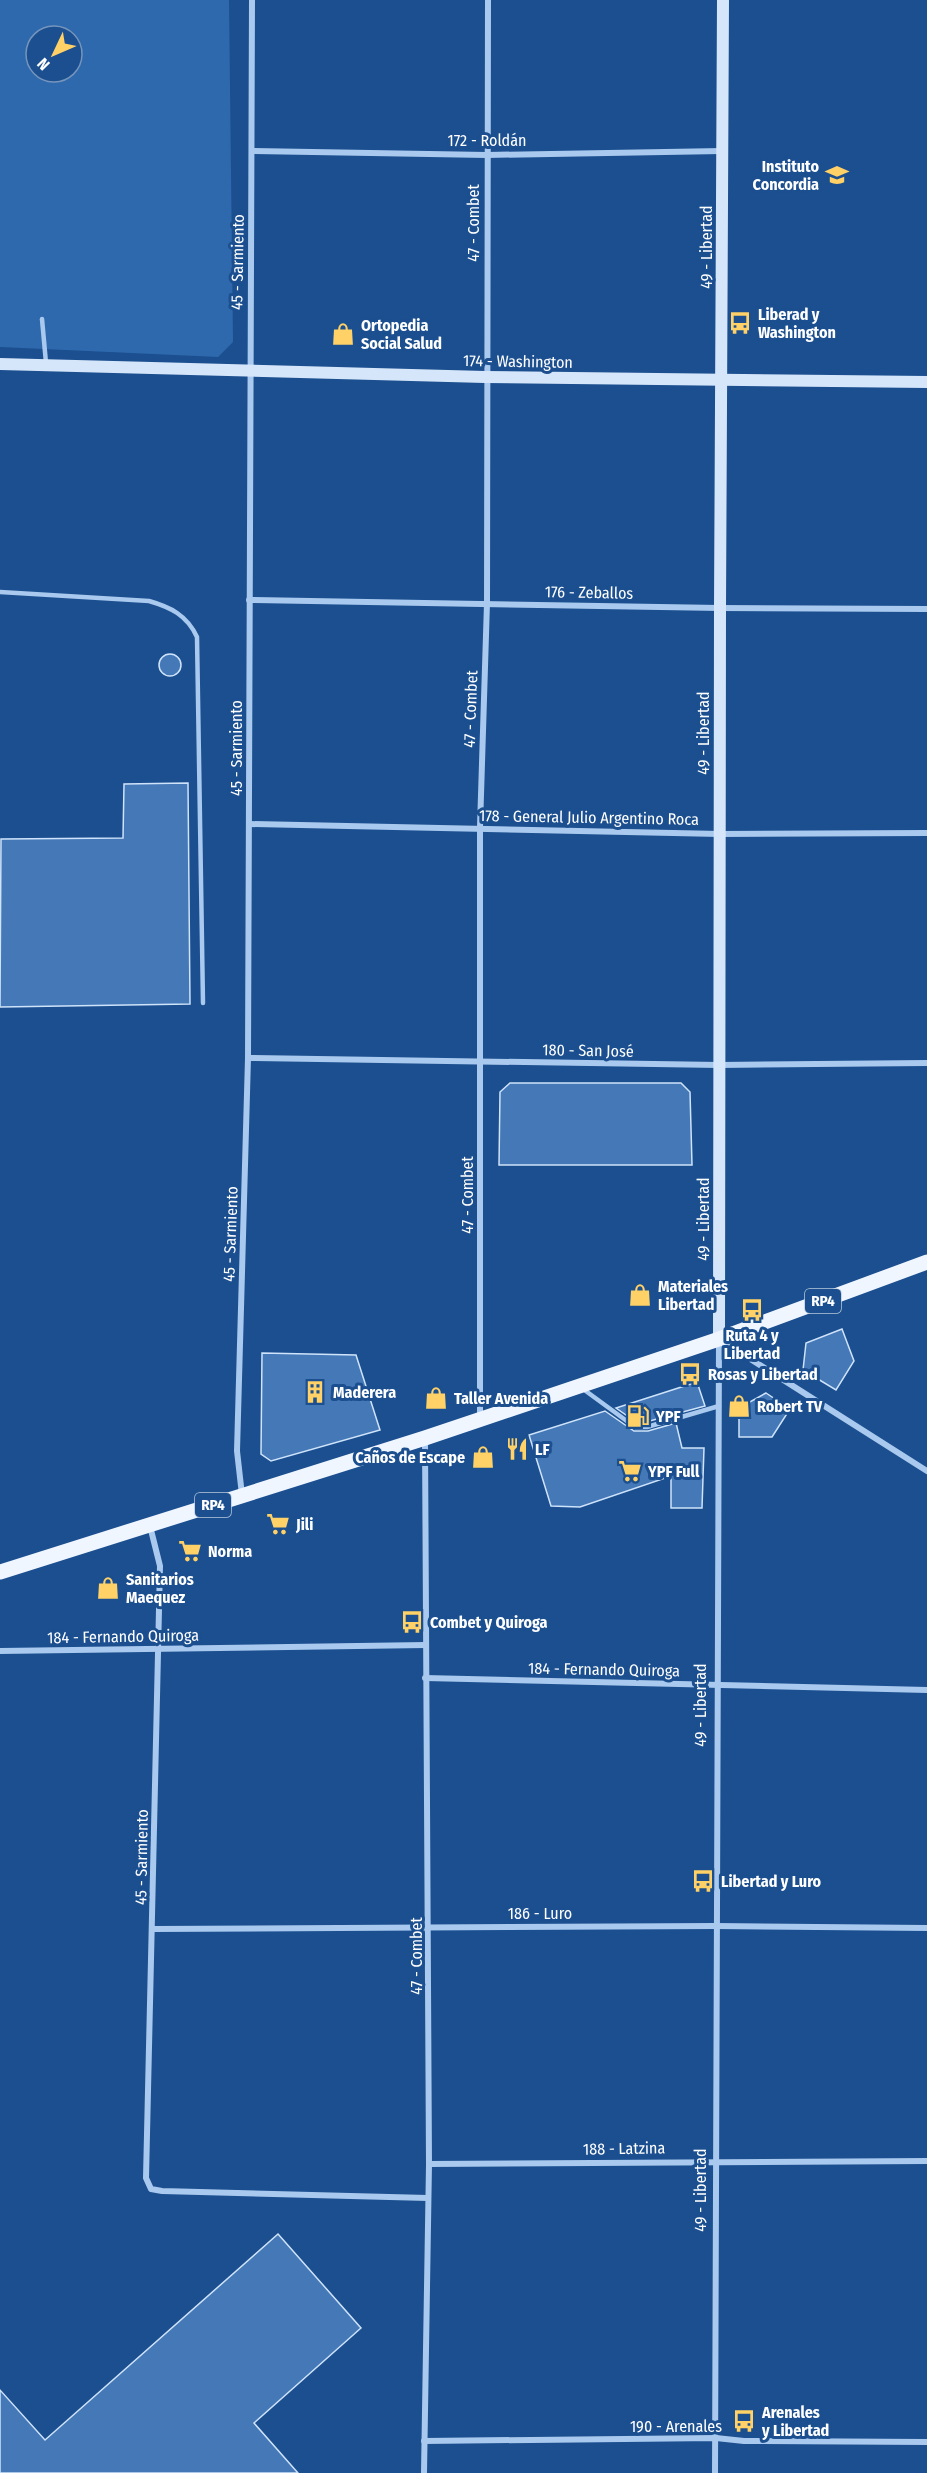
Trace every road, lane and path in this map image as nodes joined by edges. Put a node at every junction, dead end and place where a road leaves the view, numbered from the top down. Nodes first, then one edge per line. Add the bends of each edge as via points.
1 (252, 0) edge
2 (488, 0) edge
3 (723, 0) edge
4 (252, 151) junction
5 (723, 151) junction
6 (487, 155) junction
7 (42, 319) dead end
8 (0, 364) edge
9 (46, 365) junction
10 (250, 372) junction
11 (485, 377) junction
12 (722, 380) junction
13 (927, 382) edge
14 (0, 592) edge
15 (249, 600) junction
16 (487, 603) junction
17 (720, 608) junction
18 (927, 609) edge
19 (249, 824) junction
20 (480, 827) junction
21 (927, 833) edge
22 (720, 834) junction
23 (202, 1002) dead end
24 (248, 1058) junction
25 (480, 1063) junction
26 (927, 1063) edge
27 (719, 1065) junction
28 (927, 1262) edge
29 (719, 1339) junction
30 (579, 1386) junction
31 (719, 1406) junction
32 (480, 1418) junction
33 (425, 1438) junction
34 (927, 1471) edge
35 (242, 1496) junction
36 (150, 1526) junction
37 (0, 1572) edge
38 (426, 1645) junction
39 (159, 1648) junction
40 (0, 1651) edge
41 (425, 1678) junction
42 (717, 1686) junction
43 (927, 1690) edge
44 (716, 1926) junction
45 (429, 1927) junction
46 (927, 1928) edge
47 (153, 1929) junction
48 (716, 2161) junction
49 (927, 2162) edge
50 (429, 2164) junction
51 (428, 2198) junction
52 (716, 2438) junction
53 (424, 2441) junction
54 (927, 2442) edge
55 (424, 2473) edge
56 (715, 2473) edge

1 - 4 street, 45 - Sarmiento
2 - 6 street, 47 - Combet
3 - 5 street, 49 - Libertad
4 - 6 street, 172 - Roldán
4 - 10 street, 45 - Sarmiento
5 - 6 street, 172 - Roldán
5 - 12 street, 49 - Libertad
6 - 11 street, 47 - Combet
7 - 9 lane
8 - 9 street, 174 - Washington
9 - 10 street, 174 - Washington
10 - 11 street, 174 - Washington
10 - 15 street, 45 - Sarmiento
11 - 12 street, 174 - Washington
11 - 16 street, 47 - Combet
12 - 13 street, 174 - Washington
12 - 17 street, 49 - Libertad
14 - 23 lane via 149,601 183,617 197,637
15 - 16 street, 176 - Zeballos
15 - 19 street, 45 - Sarmiento
16 - 17 street, 176 - Zeballos
16 - 20 street, 47 - Combet
17 - 18 street, 176 - Zeballos
17 - 22 street, 49 - Libertad
19 - 20 street, 178 - General Julio Argentino Roca
19 - 24 street, 45 - Sarmiento
20 - 22 street, 178 - General Julio Argentino Roca
20 - 25 street, 47 - Combet
21 - 22 street, 178 - General Julio Argentino Roca
22 - 27 street, 49 - Libertad
24 - 25 street, 180 - San José
24 - 35 street, 45 - Sarmiento via 237,1451
25 - 27 street, 180 - San José
25 - 32 street, 47 - Combet
26 - 27 street, 180 - San José
27 - 29 street, 49 - Libertad
28 - 29 main road, RP4
29 - 30 main road, RP4
29 - 31 street, 49 - Libertad
29 - 34 street
30 - 31 lane via 635,1427 647,1428
30 - 32 main road, RP4
31 - 42 street, 49 - Libertad
32 - 33 main road, RP4
33 - 35 main road, RP4
33 - 38 street, 47 - Combet
35 - 36 main road, RP4
36 - 37 main road, RP4
36 - 39 street, 45 - Sarmiento via 160,1566
38 - 39 street, 184 - Fernando Quiroga
38 - 41 street, 47 - Combet
39 - 40 street, 184 - Fernando Quiroga
39 - 47 street, 45 - Sarmiento
41 - 42 street, 184 - Fernando Quiroga
41 - 45 street, 47 - Combet
42 - 43 street, 184 - Fernando Quiroga
42 - 44 street, 49 - Libertad
44 - 45 street, 186 - Luro
44 - 46 street, 186 - Luro
44 - 48 street, 49 - Libertad
45 - 47 street, 186 - Luro
45 - 50 street, 47 - Combet
47 - 51 street, 45 - Sarmiento via 146,2178 151,2189
48 - 49 street, 188 - Latzina
48 - 50 street, 188 - Latzina
48 - 52 street, 49 - Libertad
50 - 51 street, 47 - Combet
51 - 53 street, 47 - Combet
52 - 53 street, 190 - Arenales
52 - 54 street, 190 - Arenales
52 - 56 street, 49 - Libertad
53 - 55 street, 47 - Combet

